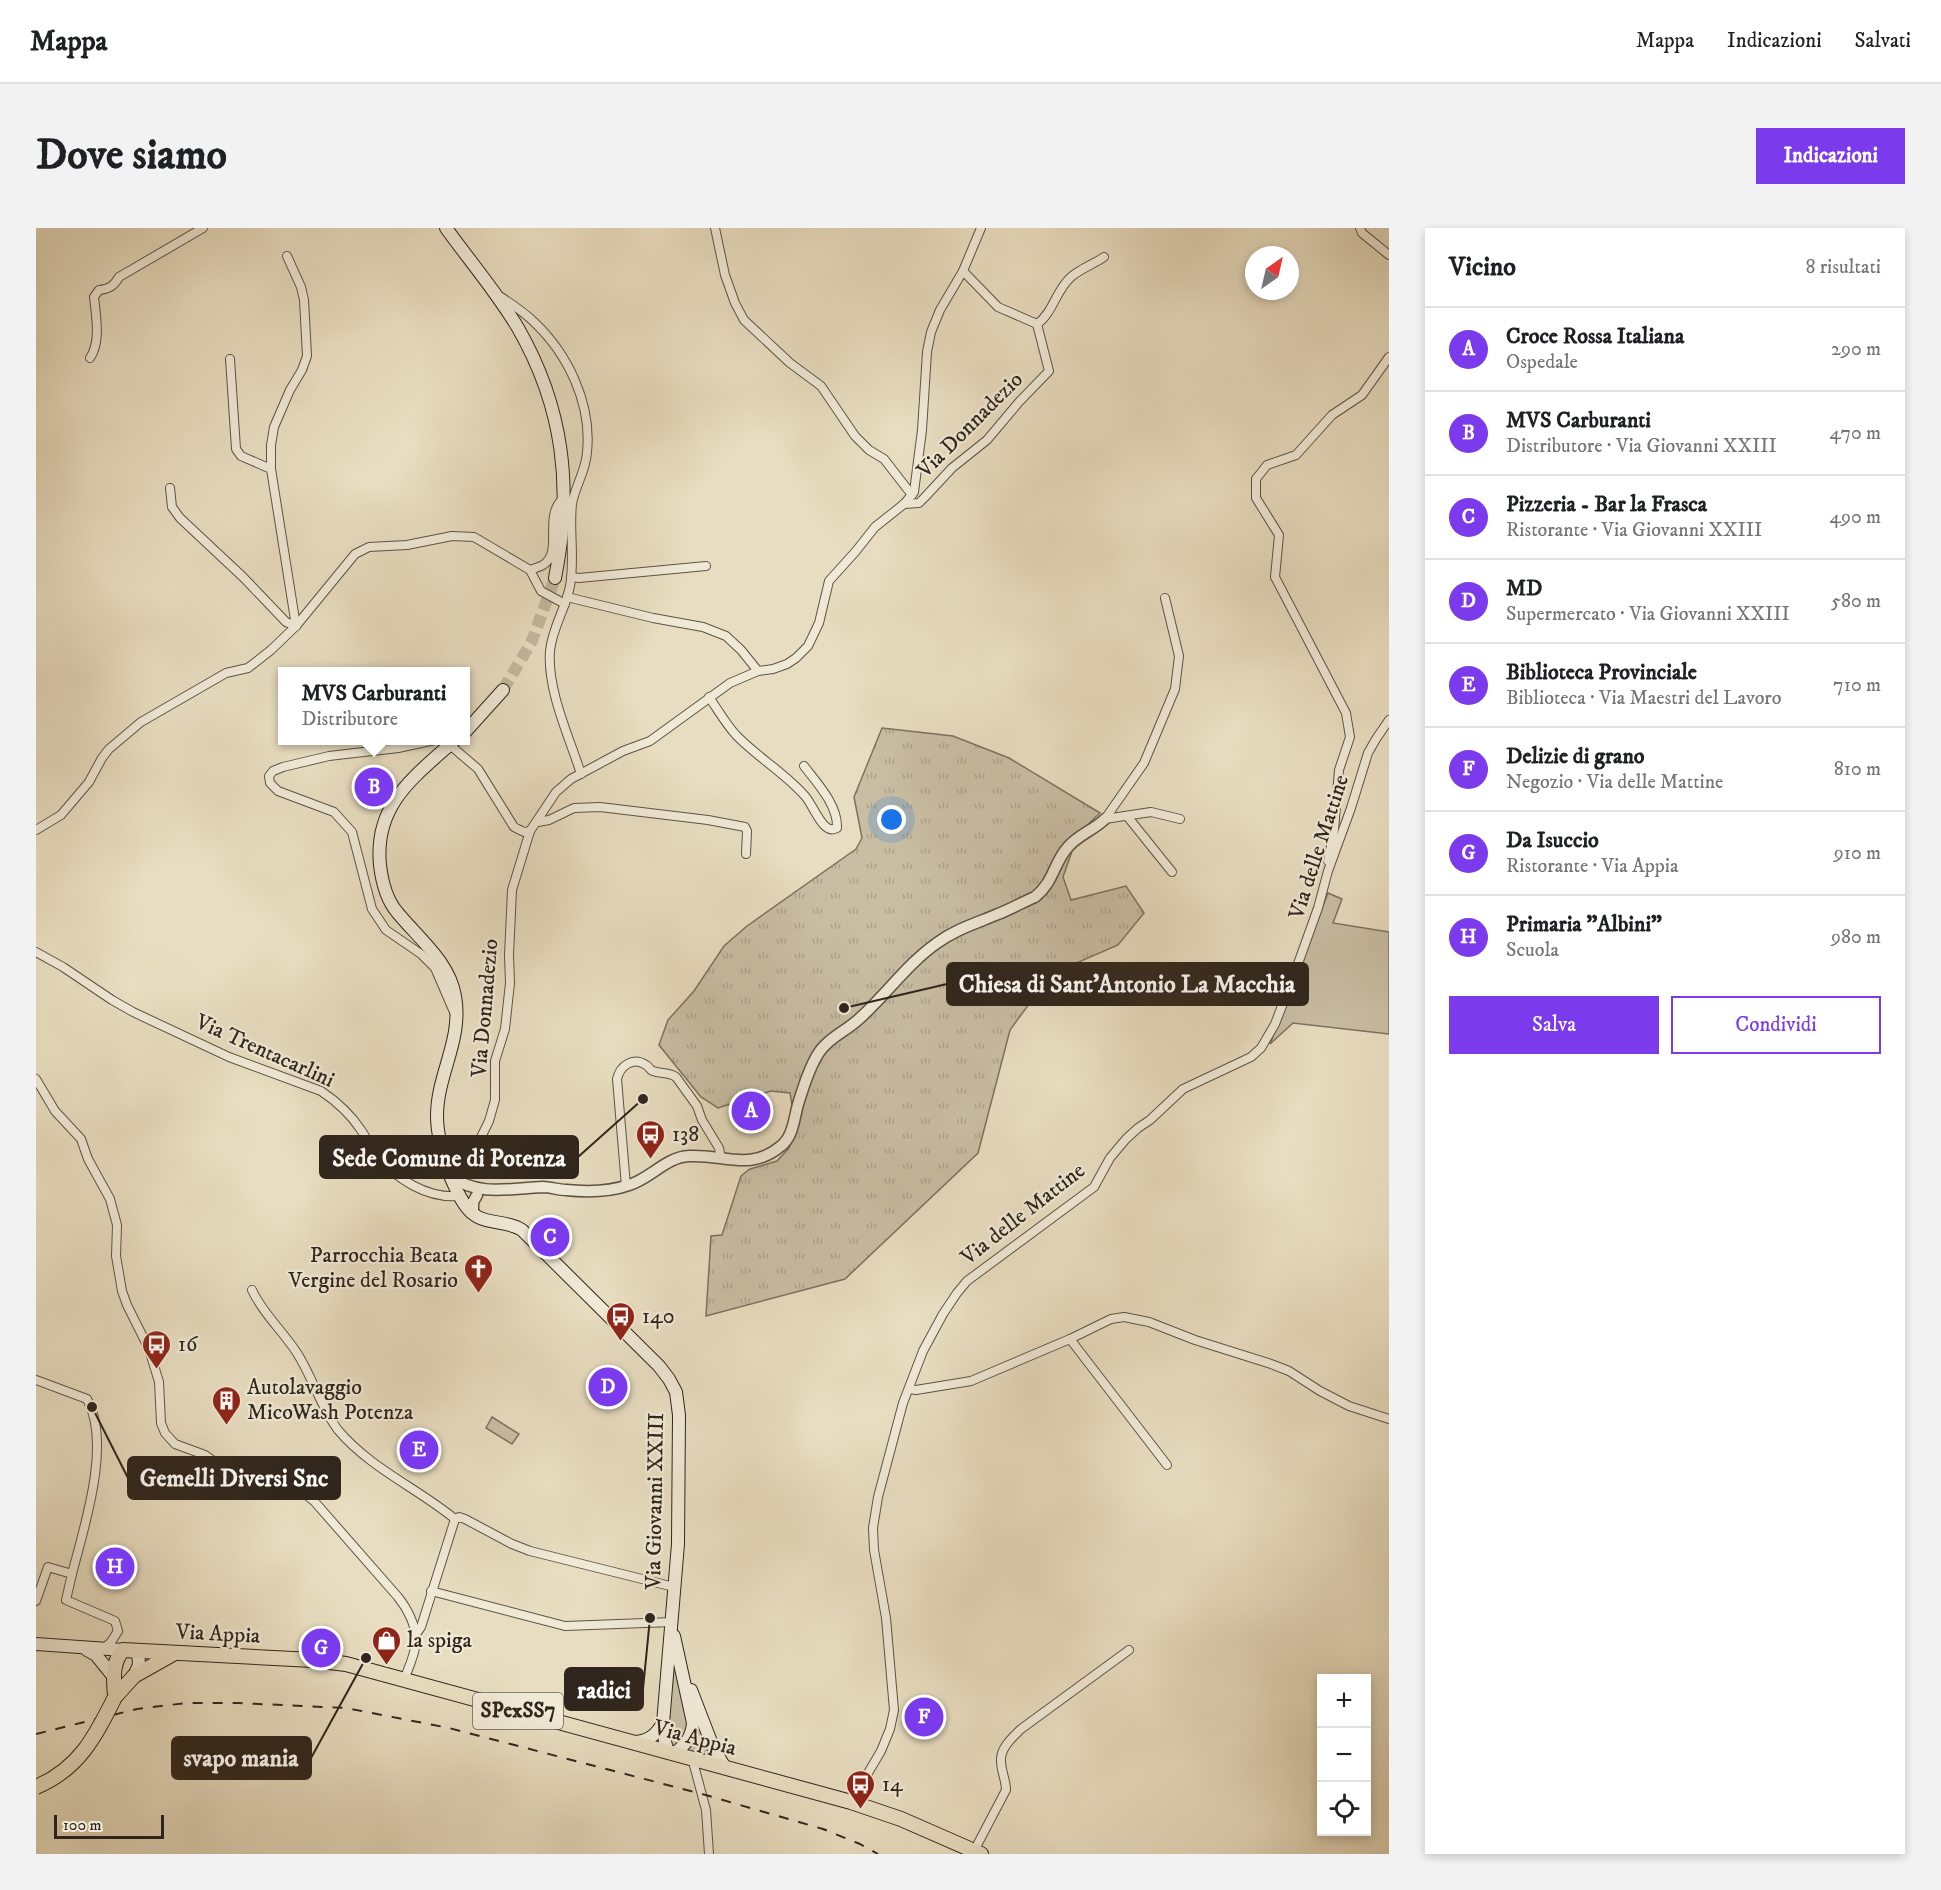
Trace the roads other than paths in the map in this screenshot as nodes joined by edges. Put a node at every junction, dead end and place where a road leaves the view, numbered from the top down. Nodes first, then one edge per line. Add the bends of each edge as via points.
1 (203, 228) edge
2 (446, 228) edge
3 (715, 228) edge
4 (981, 228) edge
5 (1360, 228) edge
6 (1389, 255) edge
7 (287, 256) dead end
8 (1104, 257) dead end
9 (963, 272) junction
10 (491, 290) junction
11 (1037, 324) junction
12 (1389, 357) edge
13 (90, 358) dead end
14 (230, 359) dead end
15 (271, 469) junction
16 (170, 488) dead end
17 (912, 495) junction
18 (564, 498) junction
19 (904, 504) junction
20 (706, 566) dead end
21 (530, 570) junction
22 (571, 577) junction
23 (555, 578) tunnel mouth
24 (1166, 598) dead end
25 (566, 601) junction
26 (296, 626) junction
27 (758, 671) junction
28 (502, 690) tunnel mouth
29 (709, 697) junction
30 (1387, 723) edge
31 (470, 725) edge
32 (414, 745) edge
33 (451, 745) edge
34 (455, 745) edge
35 (804, 766) dead end
36 (581, 774) junction
37 (1127, 816) junction
38 (1105, 819) junction
39 (1180, 819) dead end
40 (538, 822) junction
41 (36, 830) edge
42 (530, 831) junction
43 (746, 854) dead end
44 (1328, 871) junction
45 (1172, 872) dead end
46 (36, 952) edge
47 (457, 1019) junction
48 (36, 1079) edge
49 (721, 1159) junction
50 (455, 1179) junction
51 (626, 1186) junction
52 (474, 1191) junction
53 (460, 1196) junction
54 (473, 1214) junction
55 (252, 1290) dead end
56 (1070, 1339) junction
57 (36, 1380) edge
58 (909, 1389) junction
59 (1389, 1419) edge
60 (1167, 1465) dead end
61 (455, 1519) junction
62 (72, 1574) junction
63 (674, 1587) junction
64 (431, 1591) junction
65 (36, 1601) edge
66 (672, 1624) junction
67 (416, 1634) junction
68 (36, 1644) edge
69 (83, 1648) junction
70 (101, 1650) junction
71 (123, 1650) junction
72 (1129, 1650) dead end
73 (138, 1651) junction
74 (174, 1653) junction
75 (681, 1663) junction
76 (113, 1676) junction
77 (134, 1676) junction
78 (404, 1680) junction
79 (115, 1697) junction
80 (663, 1723) junction
81 (632, 1742) junction
82 (671, 1752) junction
83 (692, 1758) junction
84 (723, 1766) junction
85 (36, 1787) edge
86 (851, 1802) junction
87 (977, 1852) edge
88 (709, 1854) edge

1 - 13 street via 119,277 106,290 99,290 94,297 95,351
2 - 10 main road
3 - 17 street via 725,275 744,320 790,363 822,386 855,436 884,459
4 - 9 street, Via Donnadezio
5 - 6 street
7 - 15 street via 304,300 307,356 274,427
8 - 11 street via 1071,277
9 - 11 street via 998,307
9 - 17 street, Via Donnadezio via 931,332
10 - 18 main road via 532,356 554,411 563,460
10 - 22 street via 542,330 569,368 580,393 588,451 572,502
11 - 19 street, Via Donnadezio via 1049,371 987,440 952,468 925,497 918,503
12 - 44 street via 1362,395 1332,415 1296,455 1268,465 1256,479 1256,498 1279,535 1275,577 1346,713 1350,737 1339,770
14 - 15 street via 236,449 241,456
15 - 26 street
16 - 26 street via 172,507 180,518 286,622
17 - 19 street, Via Donnadezio
18 - 21 street via 554,512 552,553 544,565
18 - 23 main road via 562,543
19 - 27 street, Via Donnadezio via 875,527 829,581 819,623 808,646 787,664
20 - 22 street
21 - 25 street via 541,591
21 - 26 street via 474,537 452,536 407,545 369,547 355,554
22 - 25 street
24 - 38 street via 1179,656 1175,689 1144,763
25 - 27 street via 703,627 726,636
25 - 36 street via 550,650 551,681
26 - 41 street via 248,668 226,673 128,732 109,749 69,807
27 - 29 street, Via Donnadezio via 730,682
28 - 31 main road
29 - 35 street via 735,734 796,787 824,826 834,830 838,824 831,805
29 - 36 street, Via Donnadezio via 650,741
30 - 44 street, Via delle Mattine via 1368,753
32 - 47 street via 329,756 283,767 269,777 278,791 334,812 352,832 372,909 386,930 435,968
33 - 47 main road via 398,793 385,818 379,845 386,894 446,970 453,986
34 - 42 street via 478,769 514,827
36 - 40 street, Via Donnadezio via 556,792
37 - 38 street
37 - 39 street via 1151,812
37 - 45 street
38 - 49 street via 1067,847 1045,889 935,944 818,1054 790,1133 780,1148 756,1160
40 - 42 street, Via Donnadezio
40 - 43 street, Via Donnadezio via 574,808 600,807 708,820 745,827
42 - 50 street, Via Donnadezio via 512,890 510,983 505,1029 495,1061 495,1100 489,1121
44 - 58 street, Via delle Mattine via 1295,972 1261,1048 1234,1066 1183,1089 1126,1139 1094,1186 967,1281 929,1339
46 - 53 street, Via Trentacarlini via 133,1012 229,1057 321,1091 354,1121 378,1157 407,1182 441,1196
47 - 50 main road via 437,1117 441,1145
48 - 67 street via 55,1111 81,1139 110,1200 117,1225 116,1256 122,1291 149,1348 159,1382 165,1433 176,1444 206,1455 225,1469 309,1496 398,1597
49 - 51 street via 678,1158
49 - 51 street via 697,1106 676,1077 633,1062 622,1067 617,1078
50 - 52 street
50 - 53 main road
51 - 52 street via 588,1191 545,1187
52 - 53 street via 470,1197
52 - 54 street
53 - 54 main road
54 - 63 main road, Via Giovanni XXIII via 522,1230 659,1366 673,1385 679,1415
55 - 61 street via 259,1305 297,1352 325,1411 342,1434 381,1468
56 - 58 street via 971,1381
56 - 59 street via 1111,1319 1124,1317 1149,1322 1289,1371 1349,1406
56 - 60 street
57 - 62 street via 87,1399 95,1422 98,1451 92,1498
58 - 86 street, Via delle Mattine via 873,1528 894,1710 881,1751
61 - 63 street via 465,1518 530,1551
61 - 64 street
62 - 65 street via 48,1567
62 - 70 street via 66,1600 115,1621 118,1631
63 - 66 main road, Via Giovanni XXIII
64 - 66 street via 565,1626
64 - 67 street
66 - 75 main road
66 - 80 main road
67 - 78 street
68 - 69 main road, Via Appia / SPexSS7
69 - 70 main road, Via Appia / SPexSS7
69 - 76 main road via 96,1655
70 - 71 main road, Via Appia / SPexSS7
71 - 73 main road, Via Appia / SPexSS7
71 - 76 main road via 117,1657
72 - 87 street via 1006,1744 1000,1760 1006,1790
73 - 74 main road, Via Appia / SPexSS7
73 - 77 main road via 139,1665
74 - 77 main road
74 - 78 main road, Via Appia / SPexSS7 via 313,1660 346,1664
75 - 82 main road via 692,1729 688,1739
75 - 84 main road
76 - 79 main road
77 - 79 main road
78 - 81 main road, Via Appia / SPexSS7
79 - 85 main road, bridge via 82,1754 70,1767
80 - 81 main road via 647,1740
80 - 82 main road via 665,1742
81 - 82 main road, Via Appia / SPexSS7
82 - 83 main road, Via Appia / SPexSS7
83 - 84 main road, Via Appia / SPexSS7
83 - 88 street via 706,1810
84 - 86 main road, Via Appia / SPexSS7
86 - 87 main road, Via Appia / SPexSS7

